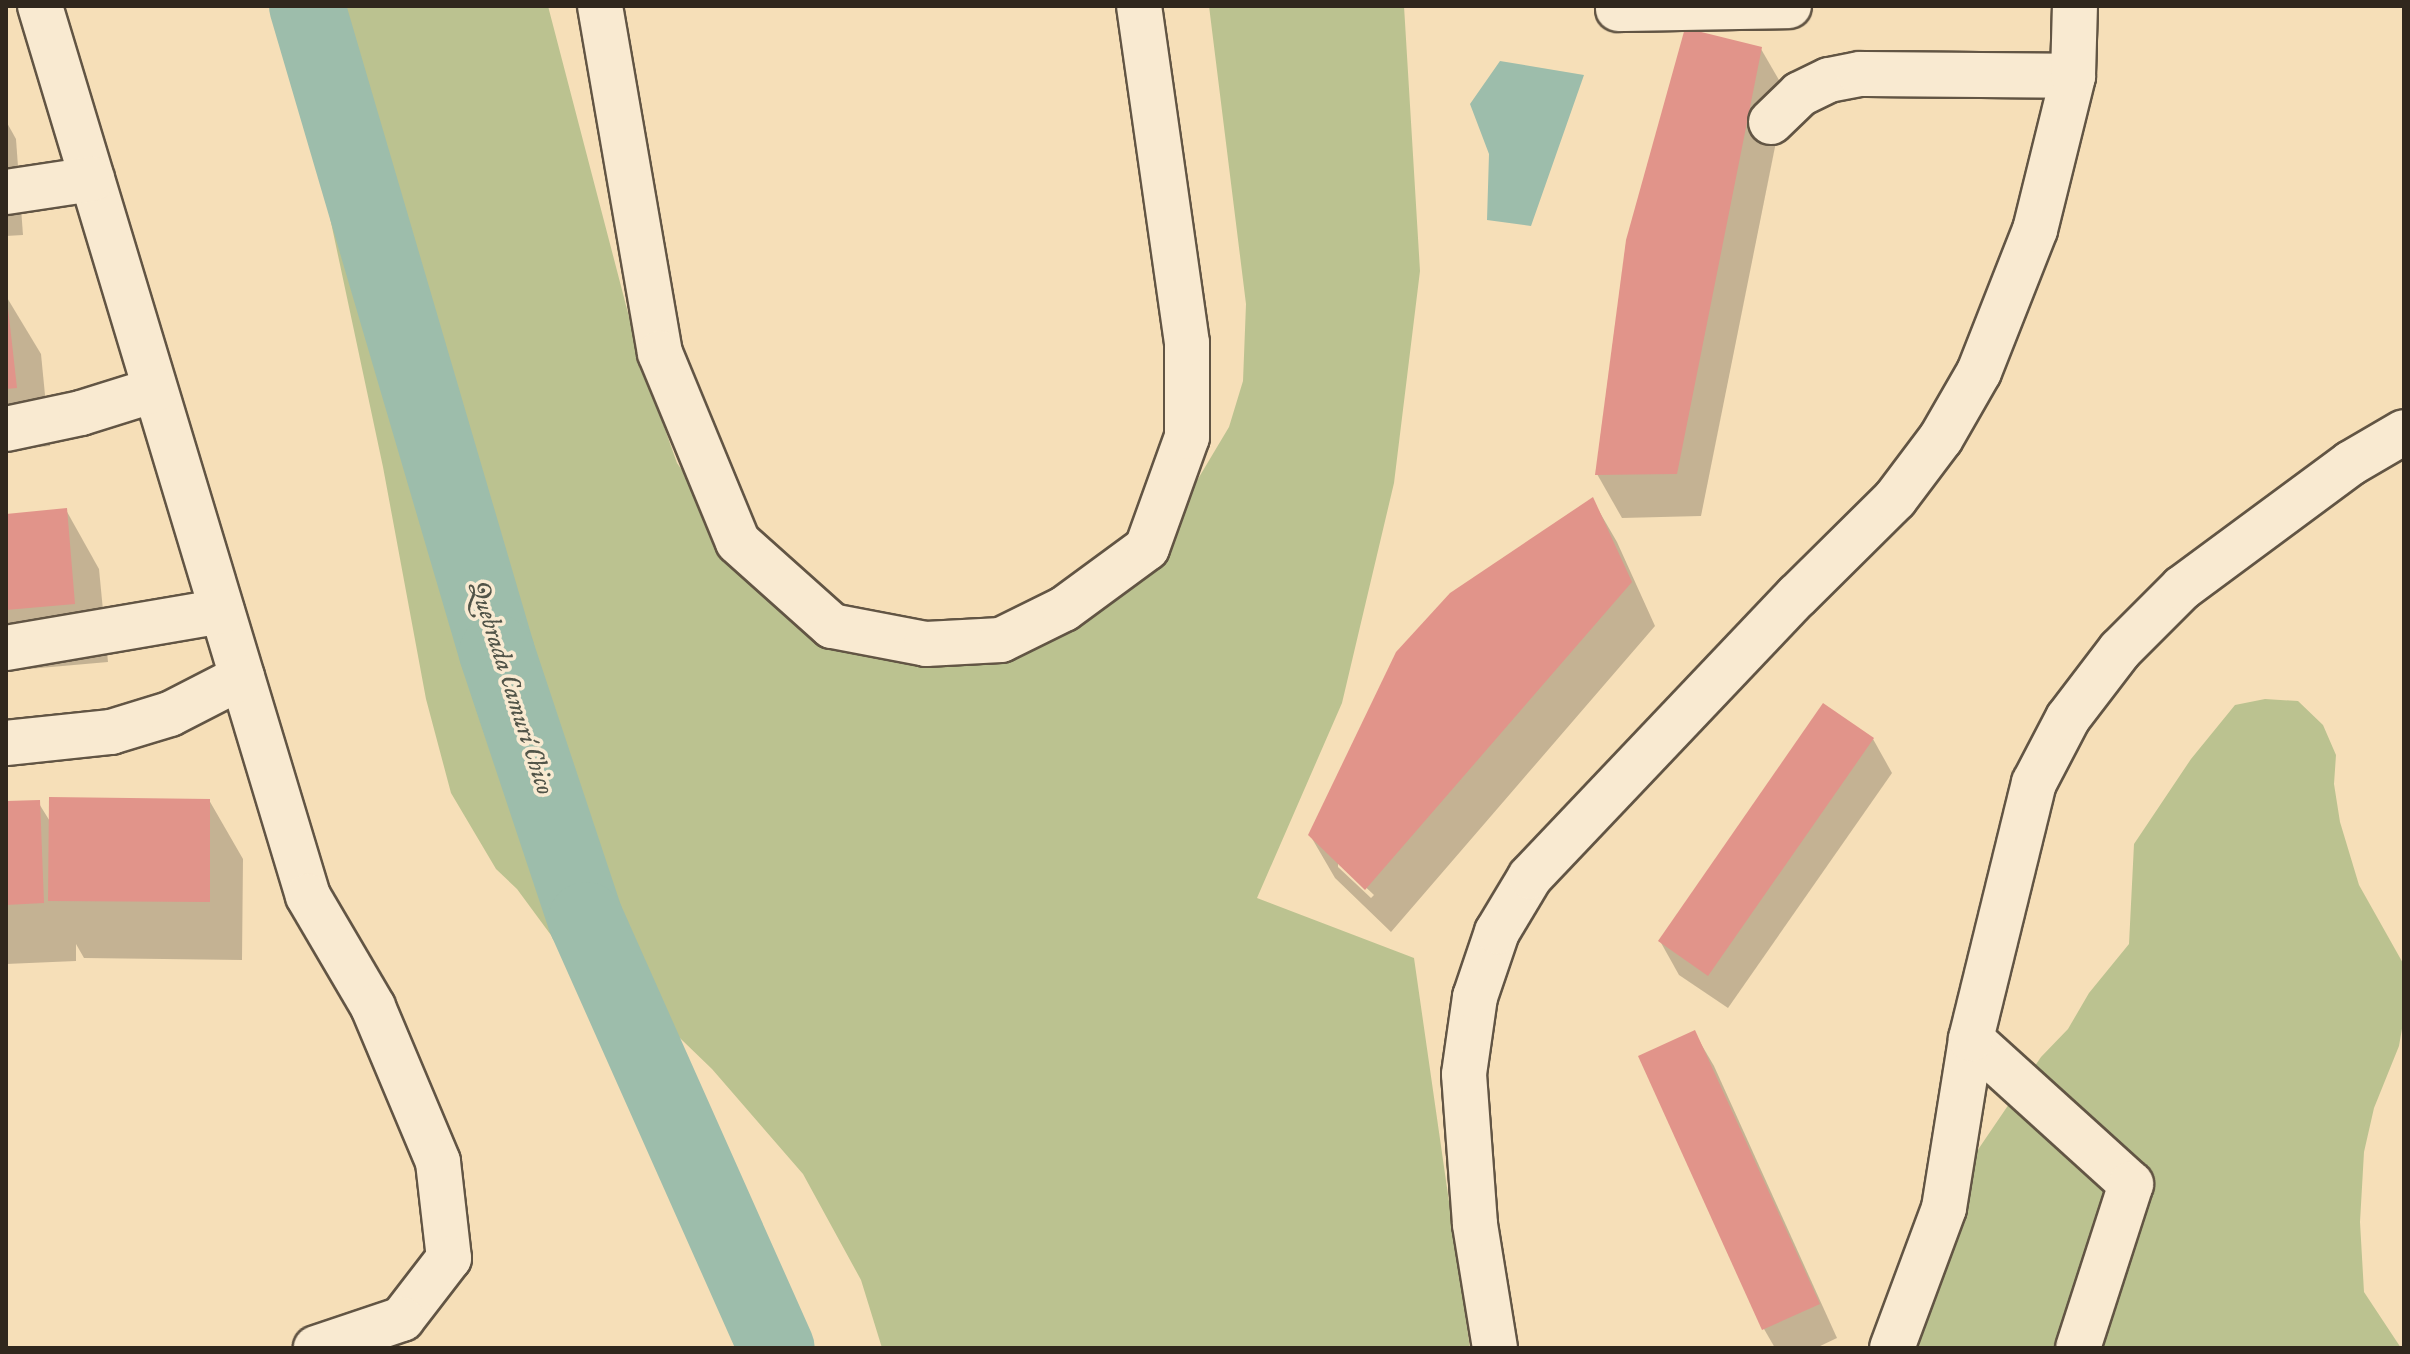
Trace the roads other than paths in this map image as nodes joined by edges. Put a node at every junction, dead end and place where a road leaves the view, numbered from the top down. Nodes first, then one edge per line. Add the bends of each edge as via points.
1 (40, 6) edge
2 (600, 6) edge
3 (1139, 6) edge
4 (1785, 6) edge
5 (2075, 6) edge
6 (1618, 9) dead end
7 (2073, 76) junction
8 (1771, 122) dead end
9 (92, 179) junction
10 (6, 192) edge
11 (155, 390) junction
12 (6, 429) edge
13 (2404, 432) edge
14 (222, 611) junction
15 (6, 648) edge
16 (242, 677) junction
17 (6, 743) edge
18 (1971, 1039) junction
19 (316, 1348) edge
20 (1495, 1348) edge
21 (1892, 1348) edge
22 (2078, 1348) edge

1 - 9 street
2 - 3 street via 660,353 738,542 832,626 926,644 1001,640 1064,609 1147,548 1187,437 1187,343
4 - 6 street
5 - 7 street
7 - 8 street via 1860,74 1829,80 1800,94
7 - 20 street via 2030,245 1979,372 1941,438 1895,499 1530,877 1497,932 1475,997 1464,1074 1475,1224
9 - 10 street
9 - 11 street
11 - 12 street
11 - 14 street
13 - 18 street via 2351,463 2182,588 2120,650 2068,718 2034,783
14 - 15 street
14 - 16 street
16 - 17 street via 170,714 111,732
16 - 19 street via 308,896 373,1007 438,1162 448,1245 449,1258 402,1319
18 - 21 street via 1944,1208
18 - 22 street via 2131,1184

